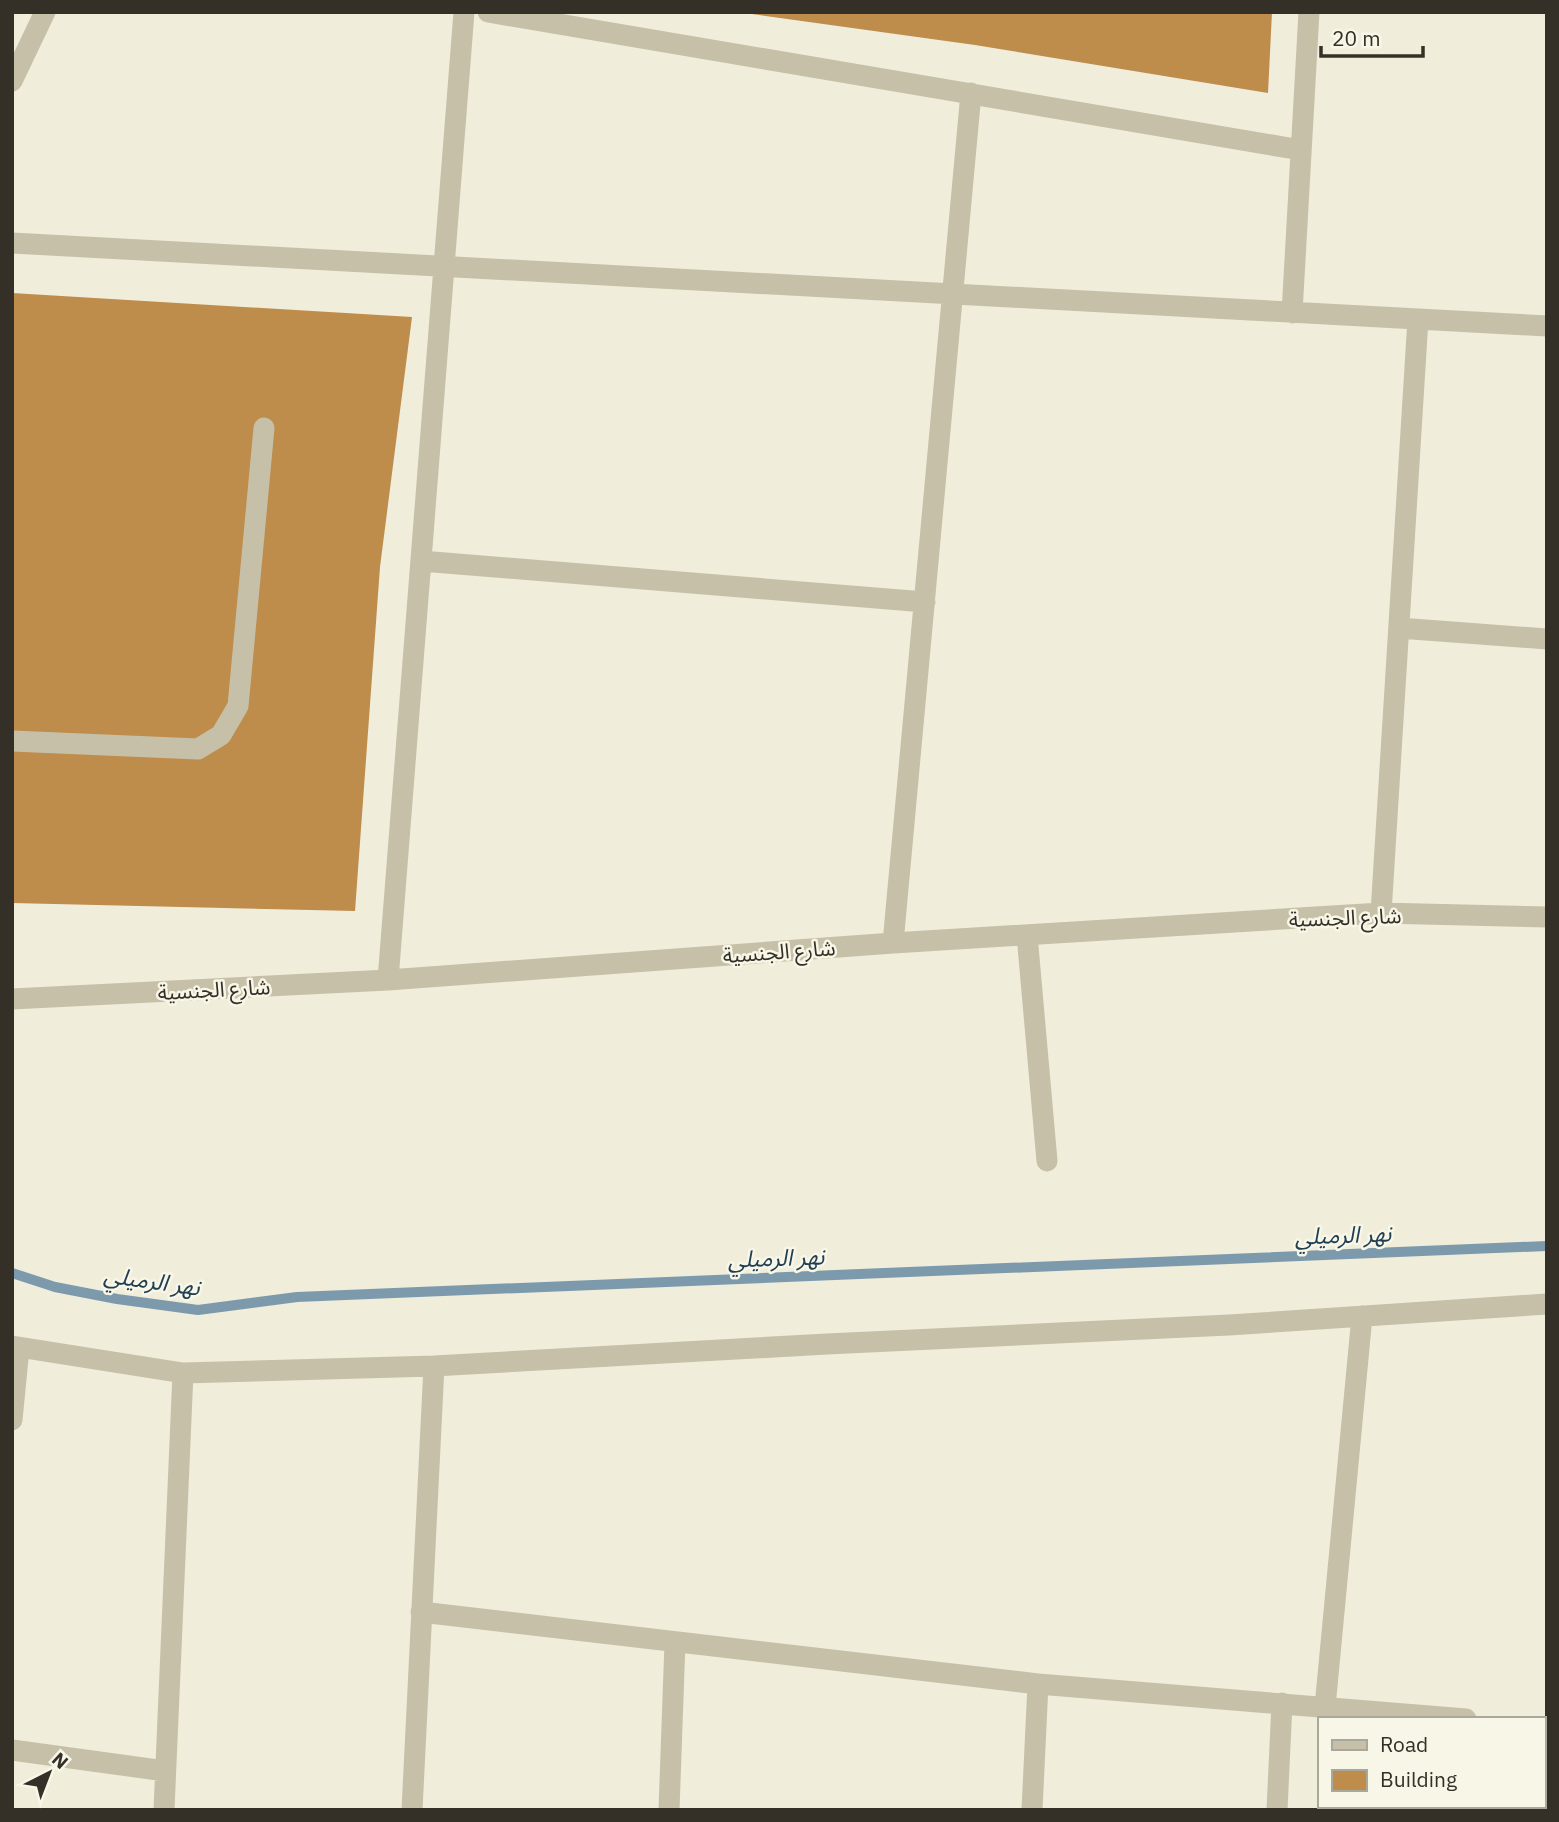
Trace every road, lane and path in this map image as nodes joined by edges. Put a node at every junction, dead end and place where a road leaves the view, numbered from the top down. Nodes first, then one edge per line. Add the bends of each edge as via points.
1 (45, 12) edge
2 (464, 12) edge
3 (488, 12) edge
4 (1309, 12) edge
5 (12, 81) edge
6 (971, 93) junction
7 (1301, 150) junction
8 (12, 243) edge
9 (443, 266) junction
10 (952, 294) junction
11 (1293, 313) junction
12 (1418, 320) junction
13 (1547, 326) edge
14 (264, 428) dead end
15 (421, 561) junction
16 (925, 602) junction
17 (1399, 628) junction
18 (1547, 639) edge
19 (12, 741) edge
20 (1381, 913) junction
21 (1547, 917) edge
22 (1027, 935) junction
23 (893, 943) junction
24 (388, 980) junction
25 (12, 999) edge
26 (1046, 1161) dead end
27 (1547, 1304) edge
28 (1362, 1316) junction
29 (16, 1347) edge
30 (434, 1366) junction
31 (183, 1373) junction
32 (12, 1420) edge
33 (421, 1612) junction
34 (675, 1642) junction
35 (1038, 1684) junction
36 (1282, 1703) junction
37 (1325, 1707) junction
38 (1442, 1717) edge
39 (12, 1750) edge
40 (165, 1771) junction
41 (164, 1810) edge
42 (412, 1810) edge
43 (669, 1810) edge
44 (1032, 1810) edge
45 (1277, 1810) edge

1 - 5 street
2 - 9 street
3 - 6 street
4 - 7 street
6 - 7 street
6 - 10 street
7 - 11 street
8 - 9 street
9 - 10 street
9 - 15 street
10 - 11 street
10 - 16 street
11 - 12 street
12 - 13 street
12 - 17 street
14 - 19 street via 238,706 221,735 198,749
15 - 16 street
15 - 24 street
16 - 23 street
17 - 18 street
17 - 20 street
20 - 21 street, شارع الجنسية
20 - 22 street, شارع الجنسية
22 - 23 street, شارع الجنسية
22 - 26 street
23 - 24 street, شارع الجنسية
24 - 25 street, شارع الجنسية
27 - 28 street
28 - 30 street
28 - 37 street
29 - 31 street
29 - 32 street
30 - 31 street
30 - 33 street
31 - 40 street
33 - 34 street
33 - 42 street
34 - 35 street
34 - 43 street
35 - 36 street
35 - 44 street
36 - 37 street
36 - 45 street
37 - 38 street
39 - 40 street
40 - 41 street

